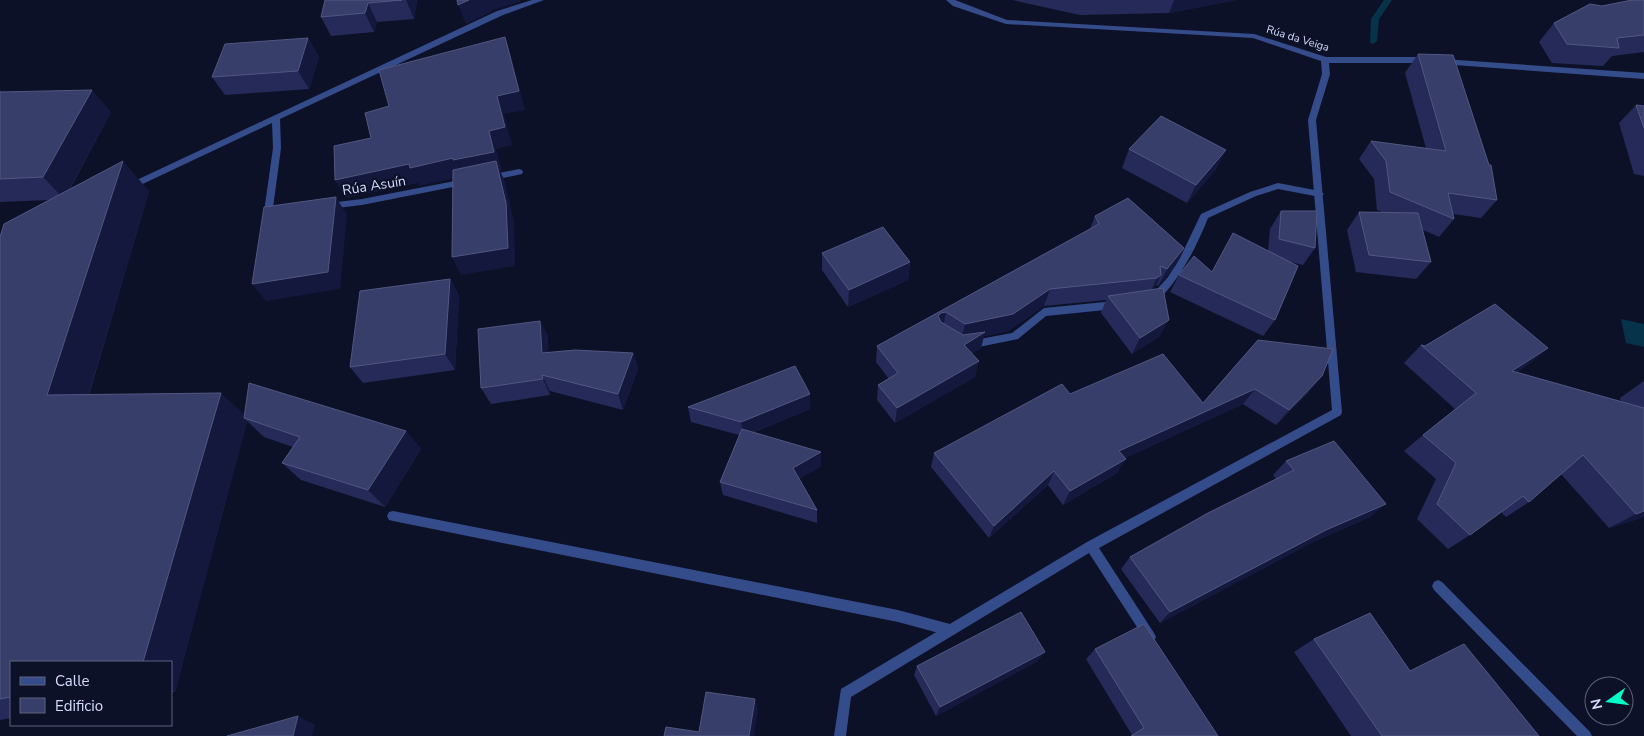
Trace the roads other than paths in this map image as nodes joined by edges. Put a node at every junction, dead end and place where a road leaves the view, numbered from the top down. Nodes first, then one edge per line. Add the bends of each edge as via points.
1 (540, 0) edge
2 (950, 0) edge
3 (1325, 60) junction
4 (1644, 76) edge
5 (276, 118) junction
6 (519, 172) dead end
7 (122, 191) edge
8 (1320, 194) junction
9 (315, 207) edge
10 (286, 210) edge
11 (1144, 301) edge
12 (1127, 304) edge
13 (960, 346) edge
14 (393, 516) dead end
15 (1091, 546) junction
16 (1438, 586) dead end
17 (950, 630) junction
18 (1155, 645) edge
19 (840, 736) edge
20 (1586, 736) edge

1 - 5 street via 500,13
2 - 3 street, Rúa da Veiga via 1006,22 1254,36
3 - 4 street, Rúa da Veiga via 1410,59
3 - 8 street via 1326,74 1312,120
5 - 7 street
5 - 10 street via 277,148 268,212
6 - 9 street, Rúa Asuín via 362,202
8 - 11 street via 1278,186 1204,216 1187,258 1172,281 1153,300
8 - 15 street via 1336,412
12 - 13 street via 1044,312 1015,336
14 - 17 street via 898,616
15 - 17 street
15 - 18 street
16 - 20 street
17 - 19 street via 845,693

